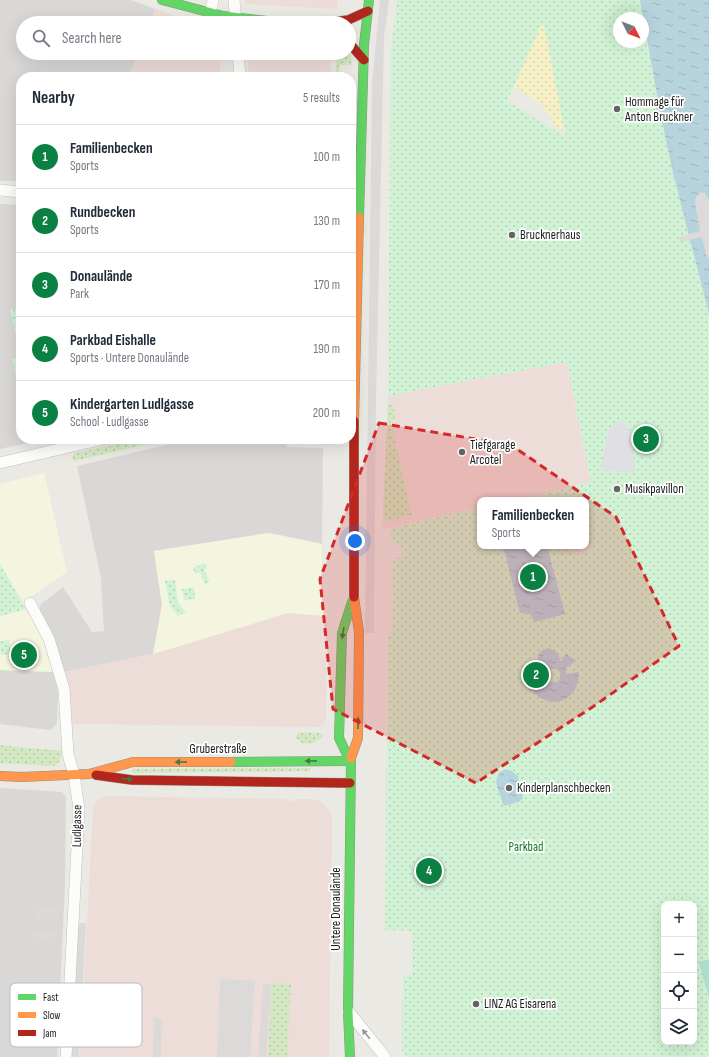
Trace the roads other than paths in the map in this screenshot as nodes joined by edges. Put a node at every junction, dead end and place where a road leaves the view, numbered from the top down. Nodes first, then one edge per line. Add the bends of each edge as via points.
1 (162, 0) edge
2 (212, 0) edge
3 (234, 0) edge
4 (369, 0) edge
5 (368, 11) junction
6 (210, 14) junction
7 (217, 16) edge
8 (236, 16) edge
9 (356, 16) edge
10 (356, 51) edge
11 (239, 60) edge
12 (364, 60) junction
13 (240, 72) edge
14 (0, 190) edge
15 (16, 192) edge
16 (356, 296) edge
17 (82, 444) edge
18 (353, 444) edge
19 (0, 463) edge
20 (354, 596) junction
21 (30, 603) dead end
22 (350, 760) junction
23 (89, 774) junction
24 (74, 775) junction
25 (0, 776) edge
26 (350, 783) junction
27 (70, 983) edge
28 (348, 1012) junction
29 (67, 1047) edge
30 (66, 1057) edge
31 (350, 1057) edge
32 (384, 1057) edge

1 - 6 main road
2 - 6 street
3 - 8 street
4 - 5 main road, Untere Donaulände
5 - 9 main road
5 - 12 main road, Untere Donaulände
6 - 7 main road
10 - 12 main road
11 - 13 street
12 - 16 main road, Untere Donaulände
14 - 15 street
17 - 19 street
18 - 20 main road, Untere Donaulände
22 -> 20 main road, Untere Donaulände via 358,738 359,632
20 -> 22 main road, Untere Donaulände via 342,633 339,738
21 - 24 street, Ludlgasse via 49,639 57,662 65,698 68,754
22 -> 23 main road, Gruberstraße via 132,762
22 - 26 main road, Untere Donaulände
23 - 24 main road, Gruberstraße
23 -> 26 main road, Gruberstraße via 132,780
24 - 25 main road, Gruberstraße
24 - 27 street, Ludlgasse via 79,809
26 - 28 main road, Untere Donaulände
28 - 31 main road, Untere Donaulände
32 -> 28 street
29 - 30 street, Ludlgasse

